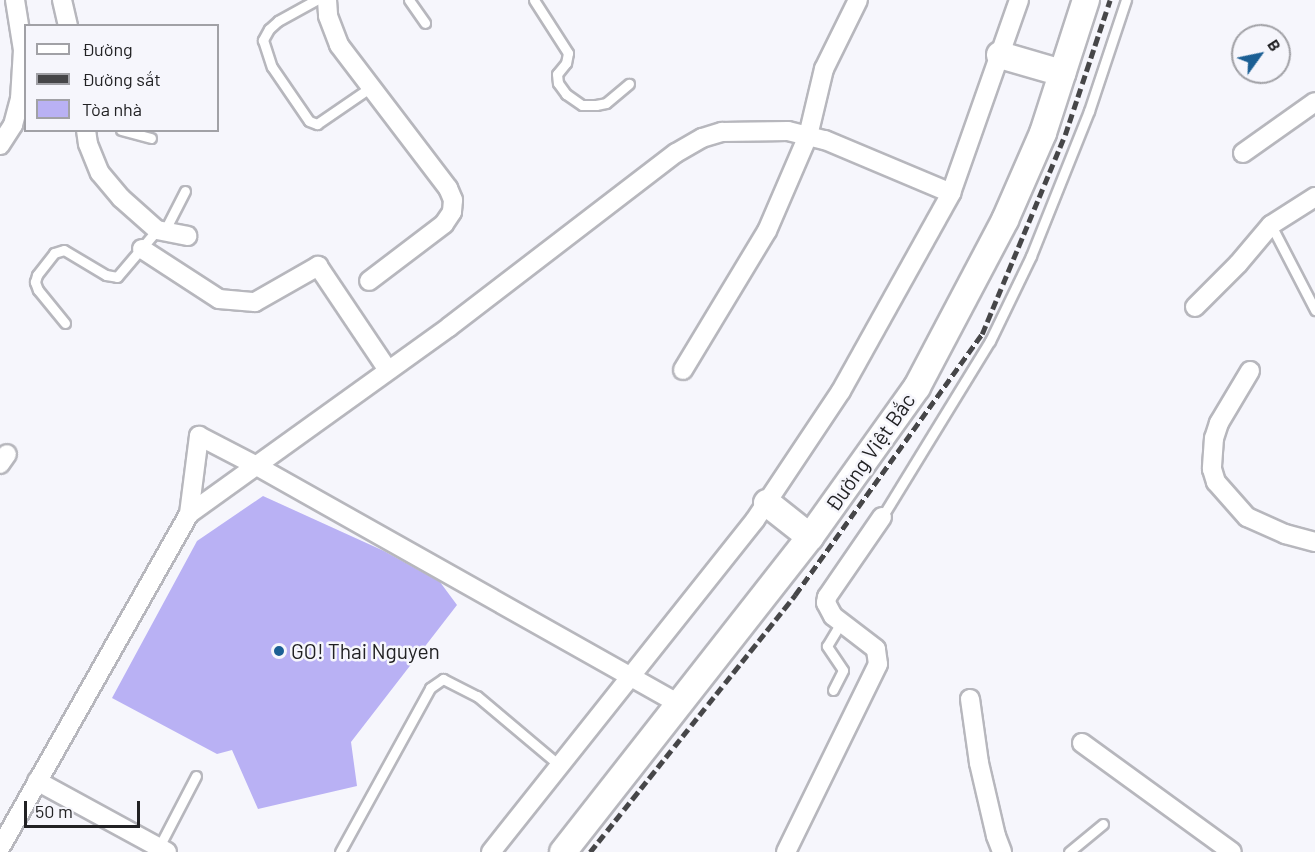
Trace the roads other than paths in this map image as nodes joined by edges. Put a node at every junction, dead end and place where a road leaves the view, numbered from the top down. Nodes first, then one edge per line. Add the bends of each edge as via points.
1 (15, 0) edge
2 (62, 0) edge
3 (316, 0) edge
4 (327, 0) edge
5 (409, 0) edge
6 (534, 0) edge
7 (858, 0) edge
8 (1019, 0) edge
9 (1086, 0) edge
10 (1126, 0) edge
11 (425, 23) dead end
12 (68, 24) edge
13 (1000, 55) junction
14 (1062, 74) junction
15 (629, 84) dead end
16 (371, 87) junction
17 (1315, 102) edge
18 (86, 132) edge
19 (128, 132) edge
20 (808, 136) junction
21 (151, 138) dead end
22 (0, 145) edge
23 (1243, 153) dead end
24 (185, 191) dead end
25 (951, 193) junction
26 (1315, 197) edge
27 (1271, 225) junction
28 (161, 231) junction
29 (187, 236) dead end
30 (142, 249) junction
31 (369, 280) dead end
32 (1195, 307) dead end
33 (1315, 310) edge
34 (65, 323) dead end
35 (388, 370) junction
36 (683, 370) dead end
37 (1250, 371) dead end
38 (255, 465) junction
39 (767, 503) junction
40 (189, 514) junction
41 (882, 518) joint
42 (810, 537) junction
43 (1315, 542) edge
44 (842, 623) junction
45 (631, 677) junction
46 (833, 690) dead end
47 (970, 699) dead end
48 (681, 705) junction
49 (1082, 743) dead end
50 (560, 765) junction
51 (196, 776) dead end
52 (37, 781) junction
53 (1103, 824) dead end
54 (0, 848) edge
55 (163, 850) edge
56 (340, 852) edge
57 (491, 852) edge
58 (563, 852) edge
59 (786, 852) edge
60 (1002, 852) edge
61 (1069, 852) edge
62 (1232, 852) edge

1 - 22 street via 23,50 20,99 13,125
2 - 12 street
3 - 16 lane via 269,29 263,40 272,67 309,122 317,124
4 - 16 street via 328,16 339,45
5 - 11 lane
6 - 15 lane via 568,53 557,74 566,94 582,105 596,105 606,103
7 - 20 street via 824,69
8 - 13 street
9 - 14 main road, Đường Việt Bắc
10 - 41 lane via 1089,111 1031,256 990,341
13 - 14 main road
13 - 25 street
14 - 42 main road, Đường Việt Bắc via 1043,133 961,307 916,387
16 - 31 street via 448,188 453,200 452,212 444,224
17 - 23 street
18 - 28 street via 100,173 121,198
19 - 21 lane
20 - 25 street
20 - 35 street via 788,131 722,132 702,138 676,153
20 - 36 street via 767,231
24 - 28 lane
25 - 39 street via 841,391
26 - 27 street
27 - 32 street
27 - 33 lane
28 - 29 street
28 - 30 lane
30 - 34 lane via 121,274 111,278 64,250 54,254 35,282
30 - 35 street via 219,299 228,300 255,302 318,266
35 - 38 street
37 - 43 street via 1214,438 1212,469 1216,482 1247,517
38 - 40 street
38 - 40 street via 199,436
38 - 45 street
39 - 42 main road
39 - 45 street
40 - 52 street
41 - 44 street via 827,597 828,610
42 - 48 main road, Đường Việt Bắc
44 - 46 lane via 827,646 843,670
44 - 59 street via 876,649 880,658
45 - 48 street
45 - 50 street
47 - 60 street via 979,763
48 - 58 main road, Đường Việt Bắc
49 - 62 street
50 - 56 lane via 477,696 443,679 430,688
50 - 57 street
51 - 55 lane
52 - 54 street
52 - 55 street
53 - 61 lane

